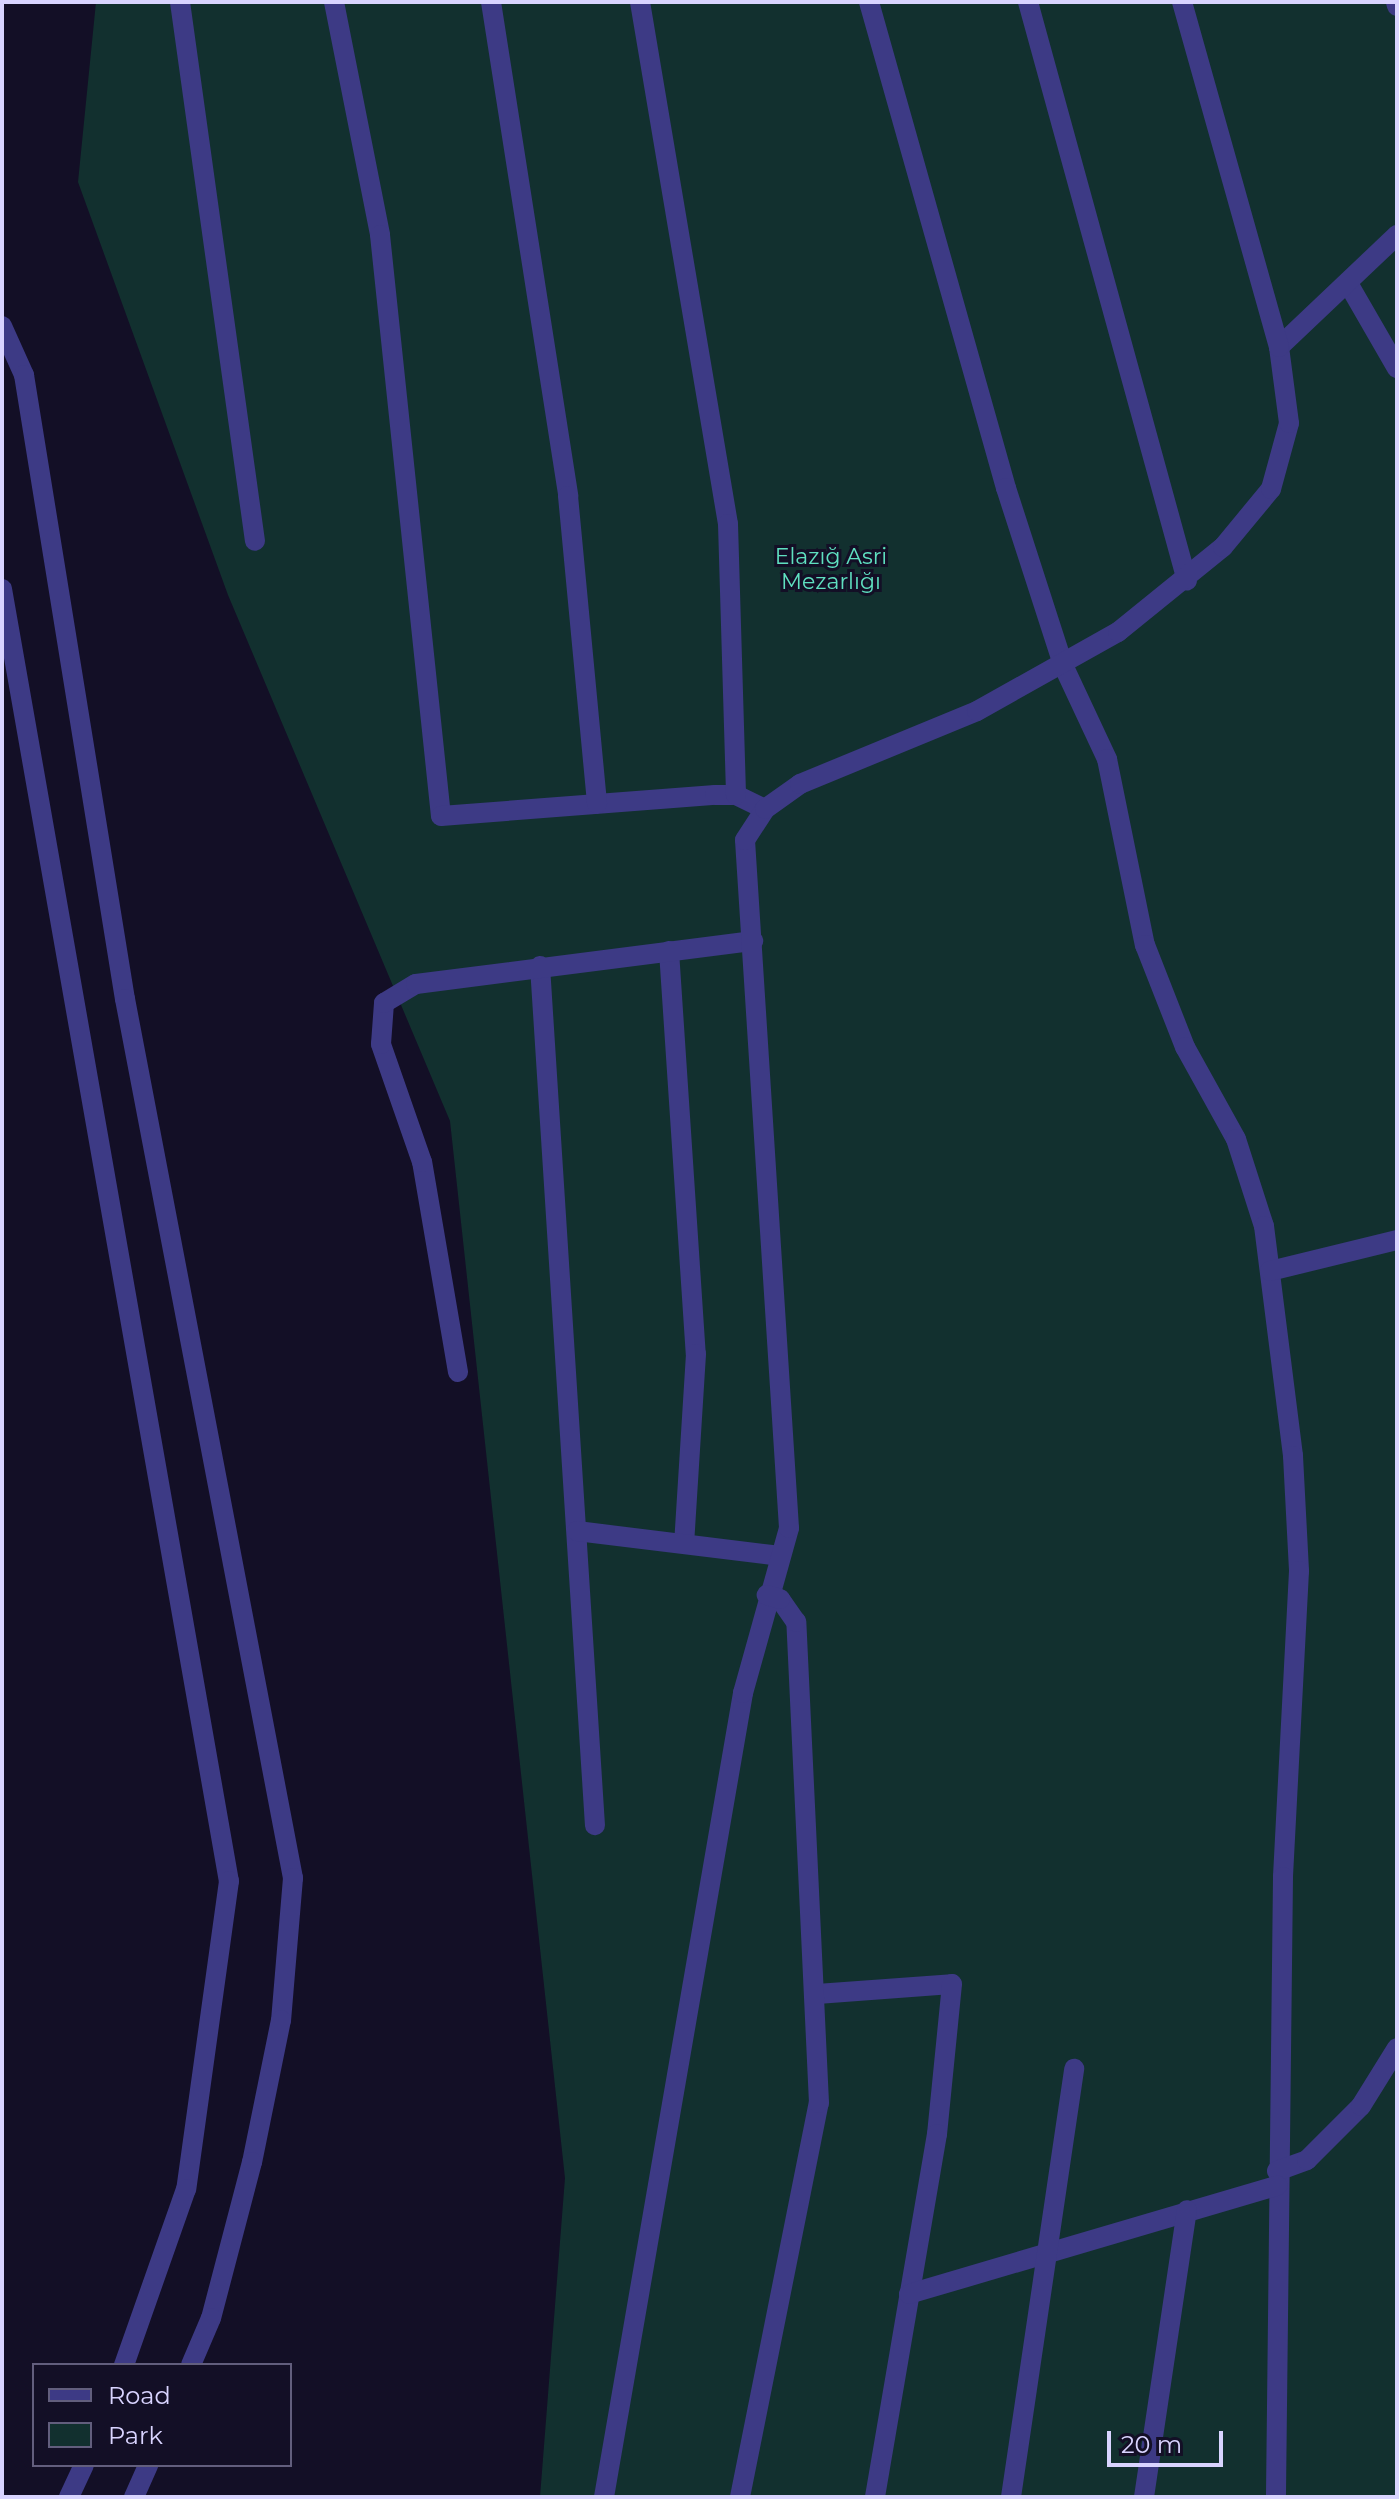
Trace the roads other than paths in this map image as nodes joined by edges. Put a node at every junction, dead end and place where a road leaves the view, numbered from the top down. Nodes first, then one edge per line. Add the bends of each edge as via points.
1 (180, 2) edge
2 (334, 2) edge
3 (491, 2) edge
4 (640, 2) edge
5 (869, 2) edge
6 (1028, 2) edge
7 (1182, 2) edge
8 (1397, 235) edge
9 (1349, 285) junction
10 (2, 326) edge
11 (1279, 347) junction
12 (1397, 368) edge
13 (255, 541) dead end
14 (1187, 581) junction
15 (2, 589) edge
16 (1063, 665) junction
17 (736, 795) junction
18 (597, 804) junction
19 (765, 809) junction
20 (753, 941) junction
21 (669, 951) junction
22 (540, 966) junction
23 (1397, 1240) edge
24 (1270, 1271) junction
25 (458, 1372) dead end
26 (577, 1531) junction
27 (684, 1543) junction
28 (780, 1556) junction
29 (767, 1595) junction
30 (595, 1825) dead end
31 (817, 1994) junction
32 (1397, 2048) edge
33 (1074, 2069) dead end
34 (1277, 2178) junction
35 (1187, 2210) junction
36 (1050, 2257) junction
37 (909, 2294) junction
38 (125, 2363) edge
39 (192, 2363) edge
40 (83, 2467) edge
41 (147, 2467) edge
42 (69, 2497) edge
43 (134, 2497) edge
44 (604, 2497) edge
45 (740, 2497) edge
46 (875, 2497) edge
47 (1011, 2497) edge
48 (1144, 2497) edge
49 (1276, 2497) edge

1 - 13 street
2 - 18 street via 380,235 441,816
3 - 18 street via 568,496
4 - 17 street via 728,524
5 - 16 street via 950,301
6 - 14 street
7 - 11 street
8 - 9 street
9 - 11 street
9 - 12 street
10 - 39 street via 24,375 125,999 293,1878 281,2020 252,2162 211,2318
11 - 14 street via 1289,423 1281,466 1257,511
14 - 16 street
15 - 38 street via 229,1881 186,2189
16 - 19 street via 977,711 800,784
16 - 24 street via 1107,759 1161,994 1254,1184
17 - 18 street
17 - 19 street
19 - 20 street via 745,840
20 - 21 street
20 - 28 street via 789,1528
21 - 22 street
21 - 27 street via 696,1354
22 - 25 street via 404,987 378,1016 433,1210
22 - 26 street
23 - 24 street
24 - 34 street via 1299,1571
26 - 27 street
26 - 30 street
27 - 28 street
28 - 29 street
29 - 31 street via 796,1622
29 - 44 street via 740,1708
31 - 37 street via 952,1984
31 - 45 street via 814,2147
32 - 34 street via 1361,2106 1307,2160
33 - 36 street
34 - 35 street
34 - 49 street
35 - 36 street
35 - 48 street
36 - 37 street
36 - 47 street
37 - 46 street
40 - 42 street
41 - 43 street

